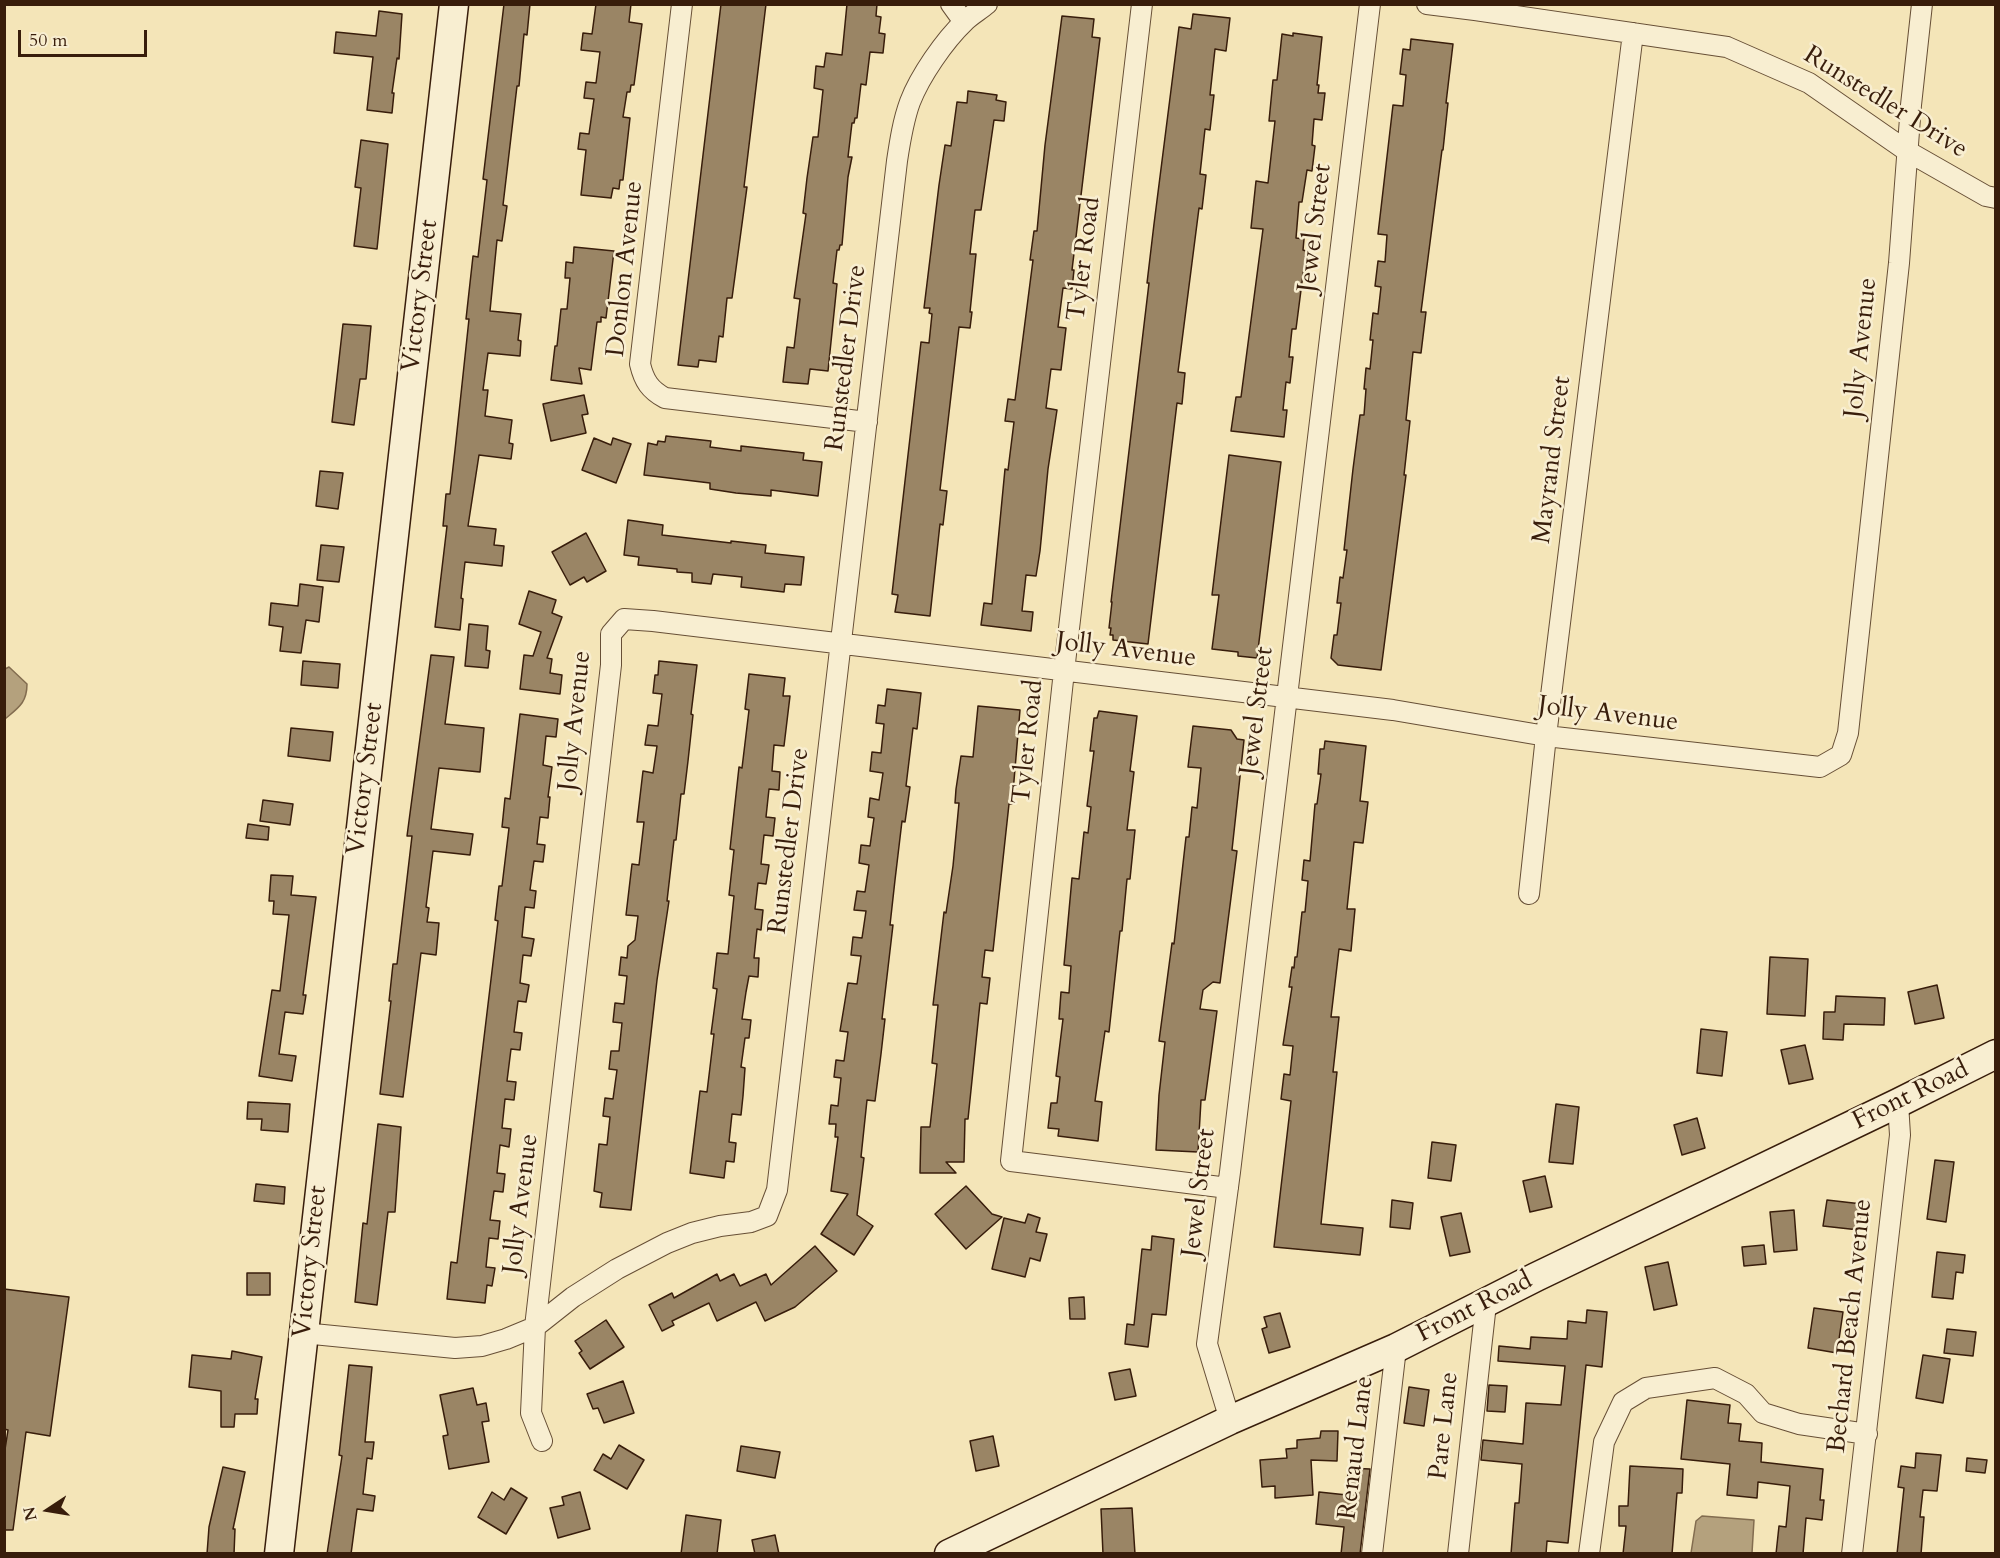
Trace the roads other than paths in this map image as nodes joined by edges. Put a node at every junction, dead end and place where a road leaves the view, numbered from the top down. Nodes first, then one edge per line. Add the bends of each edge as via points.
1 (454, 4) edge
2 (682, 4) edge
3 (951, 4) edge
4 (987, 4) edge
5 (1142, 4) edge
6 (1370, 4) edge
7 (1427, 4) edge
8 (1922, 4) edge
9 (964, 21) junction
10 (1634, 33) junction
11 (1907, 151) junction
12 (1995, 198) edge
13 (867, 422) junction
14 (840, 644) junction
15 (1064, 671) junction
16 (1287, 697) junction
17 (1546, 736) junction
18 (1528, 894) dead end
19 (1995, 1054) edge
20 (1898, 1103) junction
21 (1228, 1188) junction
22 (1486, 1304) junction
23 (535, 1327) junction
24 (303, 1333) junction
25 (1396, 1348) junction
26 (1230, 1420) junction
27 (1867, 1434) junction
28 (542, 1441) dead end
29 (279, 1554) edge
30 (949, 1554) edge
31 (1372, 1554) edge
32 (1458, 1554) edge
33 (1589, 1554) edge
34 (1852, 1554) edge

1 - 24 street, Victory Street
2 - 13 street, Donlon Avenue via 640,364 643,377 652,391 665,398
3 - 9 street
4 - 9 street, Runstedler Drive
5 - 15 street, Tyler Road
6 - 16 street, Jewel Street
7 - 10 street, Runstedler Drive
8 - 11 street, Jolly Avenue
9 - 13 street, Runstedler Drive via 919,82 902,131
10 - 11 street, Runstedler Drive via 1727,47 1809,83
10 - 17 street, Mayrand Street
11 - 12 street, Runstedler Drive
11 - 17 street, Jolly Avenue via 1898,275 1848,734 1841,755 1820,767
13 - 14 street, Runstedler Drive
14 - 15 street, Jolly Avenue
14 - 23 street, Runstedler Drive via 777,1190 767,1216 692,1233 667,1243 573,1297
14 - 23 street, Jolly Avenue via 624,619 611,634 611,665
15 - 16 street, Jolly Avenue
15 - 21 street, Tyler Road via 1011,1161
16 - 17 street, Jolly Avenue
16 - 21 street, Jewel Street
17 - 18 street, Mayrand Street
19 - 20 street, Front Road
20 - 22 street, Front Road
20 - 27 street, Bechard Beach Avenue via 1900,1135
21 - 26 street, Jewel Street via 1207,1344
22 - 25 street, Front Road
22 - 32 street, Pare Lane
23 - 24 street, Runstedler Drive via 482,1346 455,1348
23 - 28 street, Jolly Avenue via 531,1413
24 - 29 street, Victory Street
25 - 26 street, Front Road
25 - 31 street, Renaud Lane
26 - 30 street, Front Road
27 - 33 street via 1799,1424 1763,1413 1746,1394 1714,1378 1646,1388 1623,1402 1604,1442
27 - 34 street, Bechard Beach Avenue

